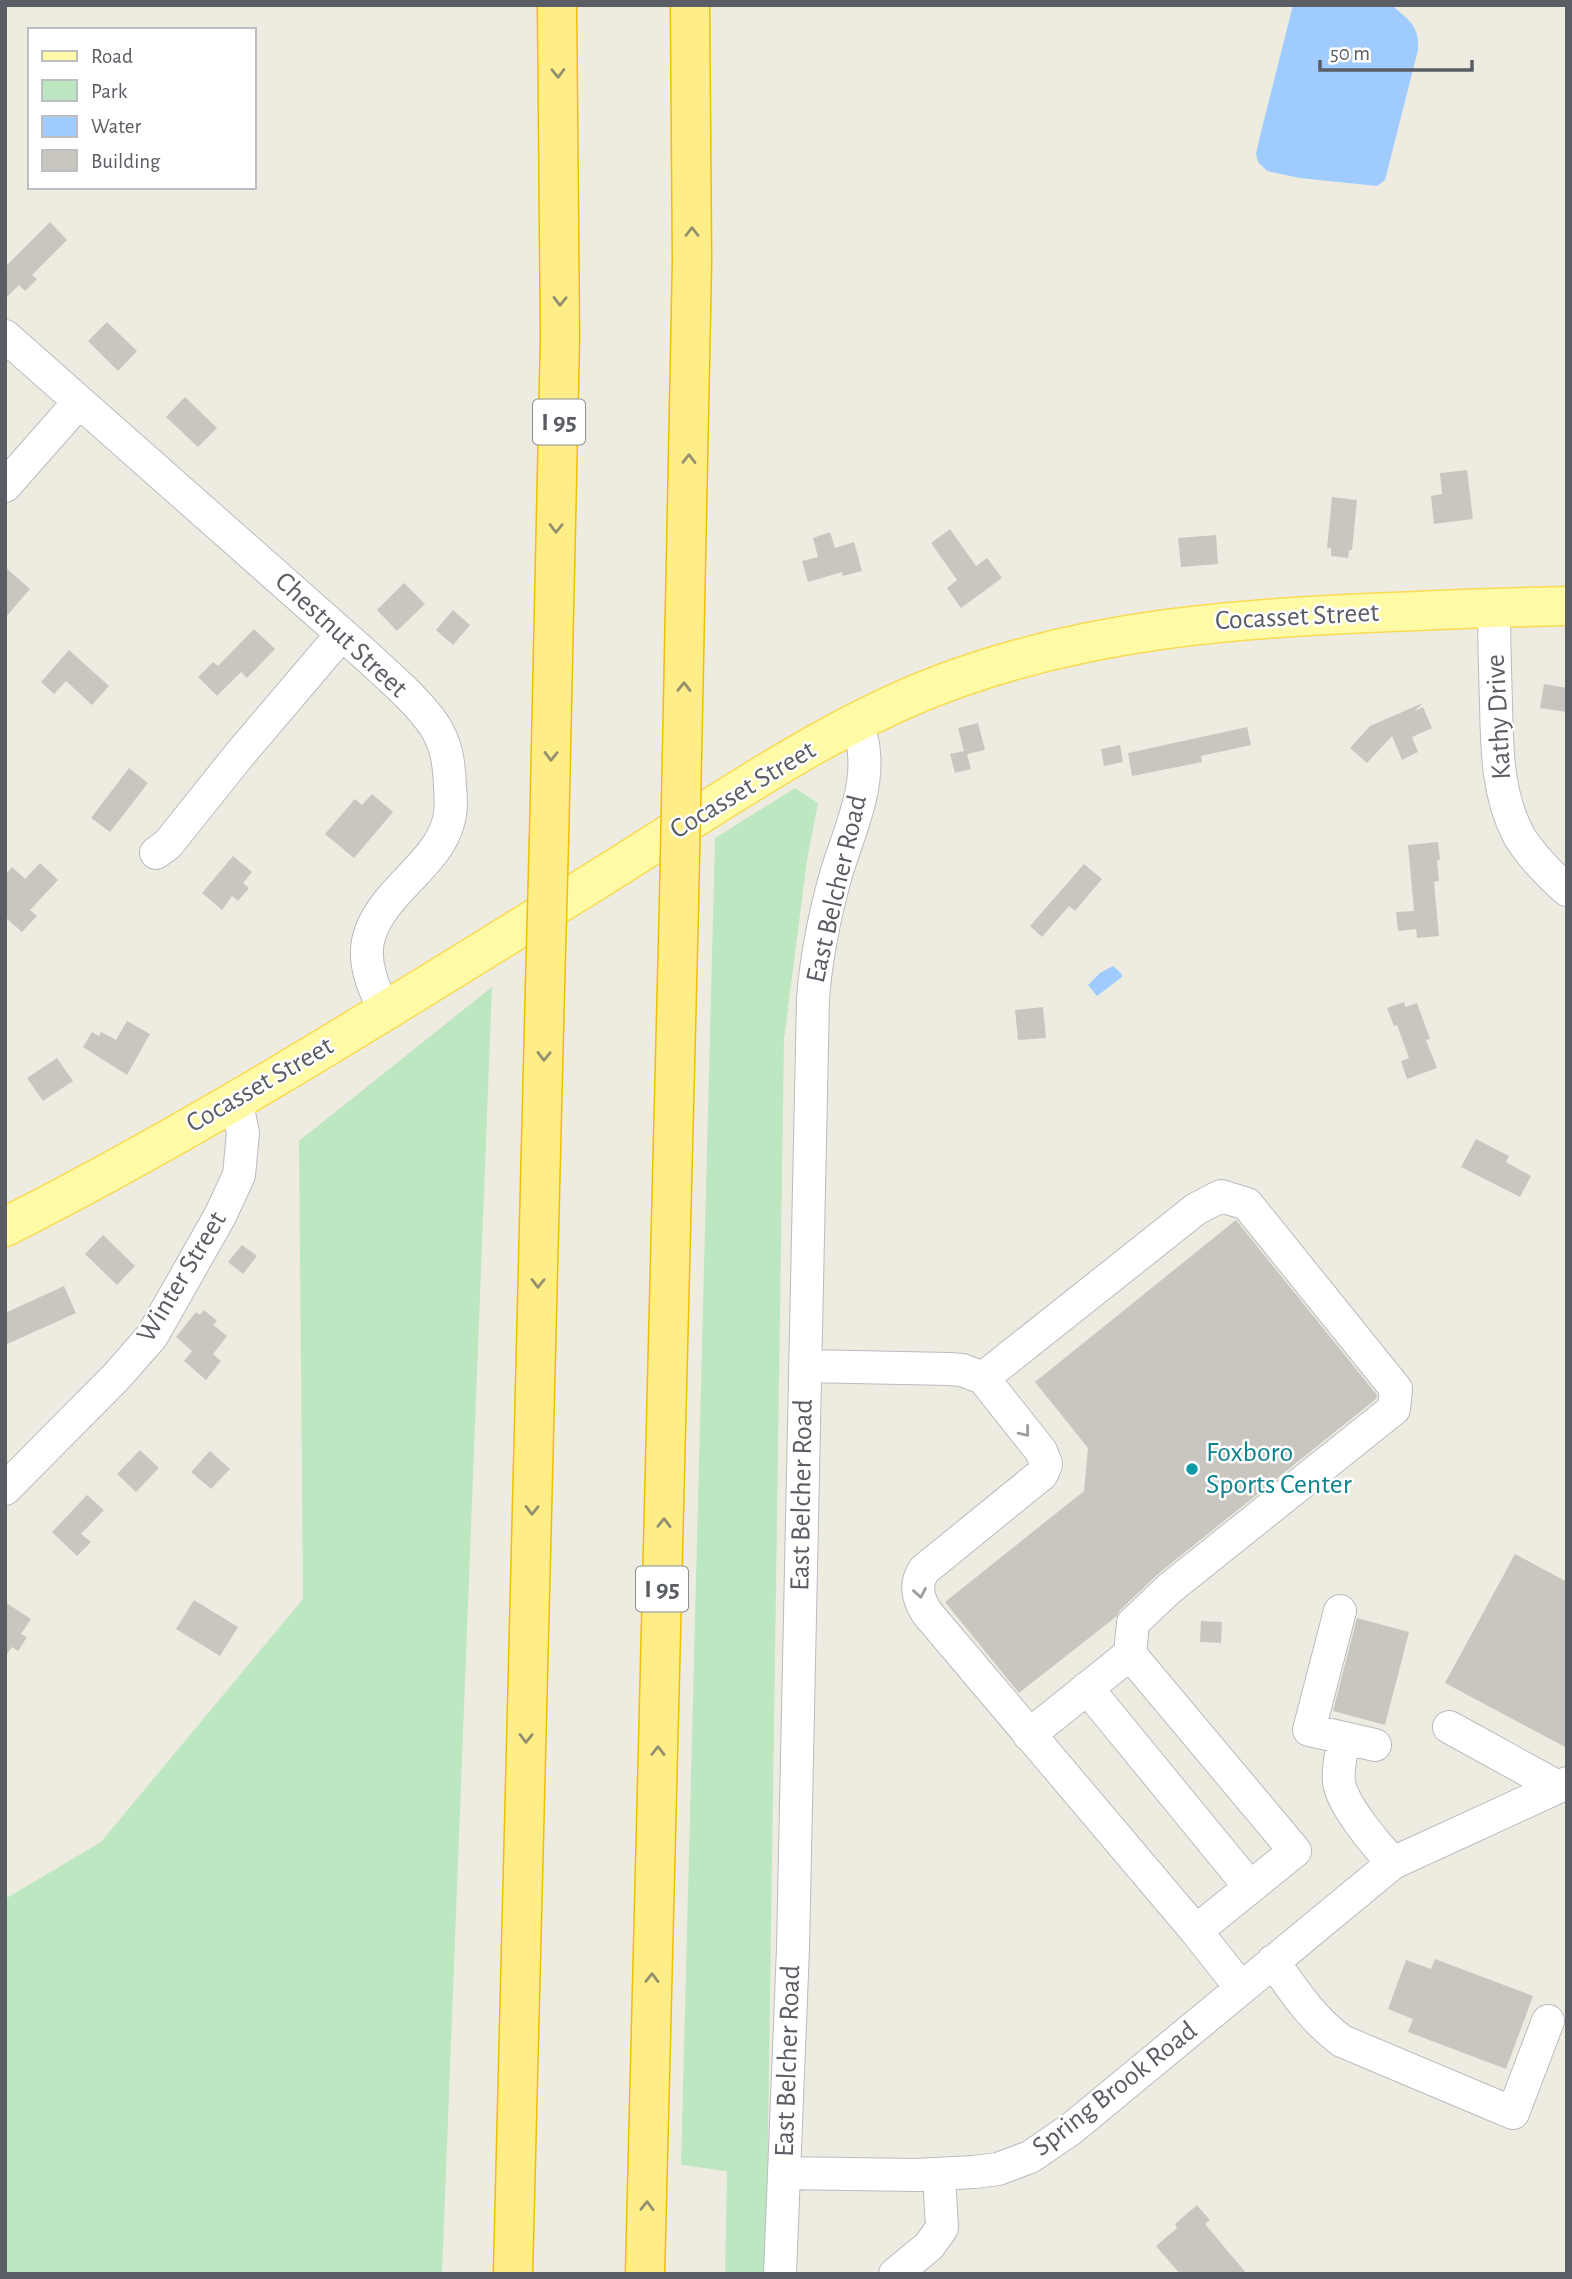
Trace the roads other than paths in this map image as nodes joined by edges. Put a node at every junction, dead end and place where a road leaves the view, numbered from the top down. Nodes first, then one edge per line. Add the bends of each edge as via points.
1 (557, 5) edge
2 (690, 5) edge
3 (5, 337) edge
4 (79, 402) junction
5 (5, 486) edge
6 (1567, 606) edge
7 (1493, 607) junction
8 (342, 634) junction
9 (857, 723) junction
10 (156, 853) dead end
11 (1567, 890) edge
12 (385, 1012) junction
13 (236, 1099) junction
14 (5, 1227) edge
15 (805, 1366) junction
16 (983, 1378) junction
17 (5, 1489) edge
18 (1340, 1612) dead end
19 (1130, 1654) junction
20 (1087, 1688) junction
21 (1449, 1727) dead end
22 (1029, 1735) junction
23 (1344, 1739) junction
24 (1375, 1745) dead end
25 (1562, 1785) edge
26 (1393, 1863) junction
27 (1250, 1887) junction
28 (1196, 1931) junction
29 (1273, 1961) junction
30 (1241, 1988) junction
31 (1548, 2021) dead end
32 (784, 2173) junction
33 (939, 2174) junction
34 (513, 2274) edge
35 (645, 2274) edge
36 (780, 2274) edge
37 (895, 2274) edge

1 -> 34 highway, I 95, bridge via 560,338
35 -> 2 highway, I 95, bridge via 692,262
3 - 4 street, Chestnut Street
4 - 5 street
4 - 8 street, Chestnut Street
6 - 7 main road, Cocasset Street
7 - 9 main road, Cocasset Street via 1271,617 1151,630 979,671
7 - 11 street, Kathy Drive via 1497,758 1507,809 1519,835
8 - 10 street
8 - 12 street, Chestnut Street via 422,710 446,747 449,761 449,823 440,841 382,911 368,941 371,981
9 - 12 main road, Cocasset Street
9 - 15 street, East Belcher Road via 864,772 825,920 813,999
12 - 13 main road, Cocasset Street
13 - 14 main road, Cocasset Street
13 - 17 street, Winter Street via 243,1133 239,1175 152,1336
15 - 16 street via 958,1369
15 - 32 street, East Belcher Road
16 - 19 street via 1196,1209 1221,1196 1247,1204 1396,1389 1394,1409 1170,1588 1133,1623
16 -> 22 street via 1041,1451 1044,1471 924,1570 918,1595 927,1613
18 - 23 street via 1310,1730
19 - 20 street
19 - 27 street via 1295,1851
20 - 22 street
20 - 27 street
21 - 25 street
22 - 28 street
23 - 24 street
23 - 26 street via 1340,1787 1366,1833
25 - 26 street, Spring Brook Road
26 - 29 street, Spring Brook Road
27 - 28 street
28 - 30 street
29 - 30 street, Spring Brook Road
29 - 31 street via 1303,2004 1342,2041 1513,2113
30 - 33 street, Spring Brook Road via 1071,2129 1030,2157 998,2169
32 - 33 street, Spring Brook Road
32 - 36 street, East Belcher Road
33 - 37 street via 942,2228 929,2246

